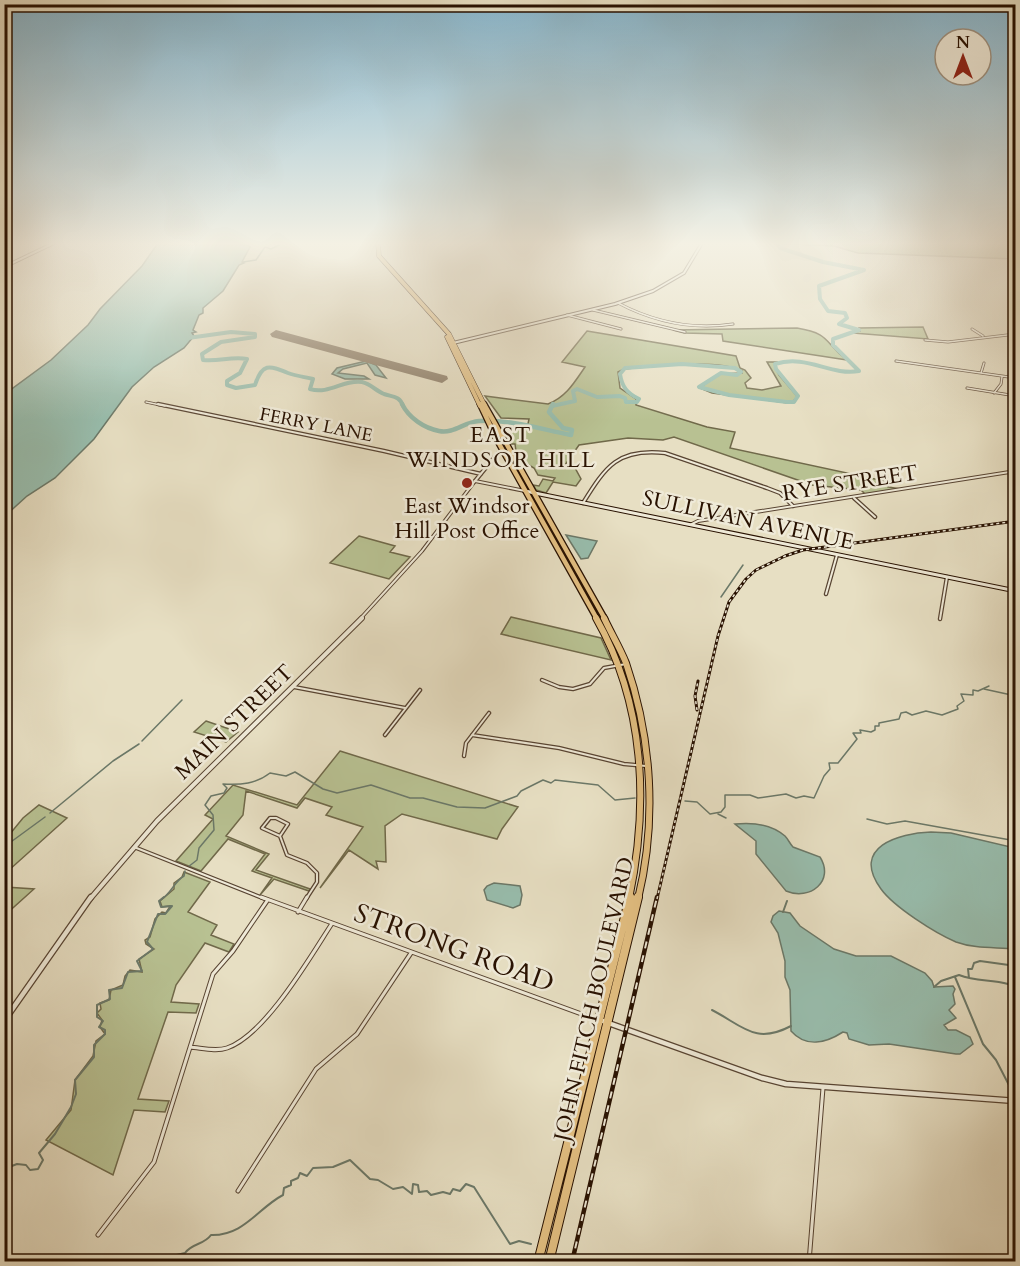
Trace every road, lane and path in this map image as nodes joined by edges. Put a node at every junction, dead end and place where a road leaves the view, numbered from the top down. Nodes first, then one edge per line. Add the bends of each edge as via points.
1 (420, 302) edge
2 (621, 302) edge
3 (618, 303) junction
4 (593, 310) junction
5 (567, 315) junction
6 (733, 324) dead end
7 (441, 325) joint
8 (621, 329) dead end
9 (972, 329) dead end
10 (685, 332) dead end
11 (1009, 334) junction
12 (1016, 334) edge
13 (983, 336) junction
14 (925, 340) dead end
15 (1016, 342) edge
16 (452, 343) junction
17 (896, 361) dead end
18 (984, 363) dead end
19 (981, 373) junction
20 (1002, 376) junction
21 (1016, 378) edge
22 (967, 388) dead end
23 (994, 393) junction
24 (1016, 396) edge
25 (146, 402) dead end
26 (490, 422) joint
27 (497, 454) dead end
28 (1016, 471) edge
29 (481, 474) junction
30 (475, 482) junction
31 (528, 492) junction
32 (854, 498) junction
33 (583, 503) junction
34 (794, 507) junction
35 (875, 517) dead end
36 (690, 525) junction
37 (837, 555) junction
38 (947, 577) junction
39 (1016, 591) edge
40 (826, 594) dead end
41 (940, 619) dead end
42 (622, 664) junction
43 (542, 680) dead end
44 (294, 687) junction
45 (420, 690) dead end
46 (405, 708) junction
47 (489, 713) dead end
48 (385, 735) dead end
49 (472, 735) junction
50 (464, 756) dead end
51 (645, 766) junction
52 (280, 837) junction
53 (134, 847) junction
54 (267, 901) junction
55 (298, 912) junction
56 (331, 925) junction
57 (411, 953) junction
58 (4, 1022) edge
59 (604, 1022) junction
60 (190, 1047) junction
61 (823, 1087) junction
62 (1016, 1101) edge
63 (154, 1162) joint
64 (238, 1191) dead end
65 (98, 1236) dead end
66 (307, 1262) edge
67 (321, 1262) edge
68 (538, 1262) edge
69 (549, 1262) edge
70 (809, 1262) edge

1 - 7 highway
2 - 3 street
3 - 4 street
3 - 6 street via 638,313 685,324
4 - 5 street
4 - 10 street
5 - 8 street
5 - 16 street
7 - 16 highway, JOHN FITCH BOULEVARD
9 - 13 street
11 - 12 street
11 - 13 street
11 - 15 street
13 - 14 street via 963,341
16 - 26 highway, JOHN FITCH BOULEVARD
17 - 19 street
18 - 19 street
19 - 20 street
20 - 21 street
20 - 23 street
22 - 23 street
23 - 24 street
25 - 29 street, FERRY LANE
26 - 31 highway, JOHN FITCH BOULEVARD
27 - 29 street, MAIN STREET
28 - 32 street, RYE STREET
29 - 30 street, MAIN STREET
30 - 31 street, SULLIVAN AVENUE
30 - 44 street, MAIN STREET via 416,559
31 - 33 main road, SULLIVAN AVENUE
31 - 42 highway, JOHN FITCH BOULEVARD
32 - 34 street, RYE STREET
32 - 35 street
33 - 34 street via 612,461 648,451 665,453 767,488
33 - 36 main road, SULLIVAN AVENUE
34 - 36 street, RYE STREET
36 - 37 main road, SULLIVAN AVENUE
37 - 38 main road, SULLIVAN AVENUE
37 - 40 street
38 - 39 main road, SULLIVAN AVENUE
38 - 41 street
42 - 43 street via 604,668 590,684 573,689
42 - 51 highway, JOHN FITCH BOULEVARD via 636,708
44 - 46 street
44 - 53 street, MAIN STREET via 237,739
45 - 46 street
46 - 48 street
47 - 49 street
49 - 50 street
49 - 51 street via 498,742 564,748
51 - 59 highway, JOHN FITCH BOULEVARD via 644,841
52 - 52 street via 288,824 270,818 262,828
52 - 55 street via 287,855 307,862 317,873 317,882
53 - 54 street, STRONG ROAD
53 - 58 street, MAIN STREET via 91,898
54 - 55 street, STRONG ROAD
54 - 60 street via 213,974
55 - 56 street, STRONG ROAD
56 - 57 street, STRONG ROAD
56 - 60 street via 293,983 242,1041 227,1048
57 - 59 street, STRONG ROAD
57 - 64 street via 357,1034 316,1069
59 - 61 street, STRONG ROAD via 762,1078
59 - 68 highway, JOHN FITCH BOULEVARD
59 - 69 highway, JOHN FITCH BOULEVARD
60 - 63 street
61 - 62 street, STRONG ROAD
61 - 70 street
63 - 65 street
66 - 67 street via 313,1257

